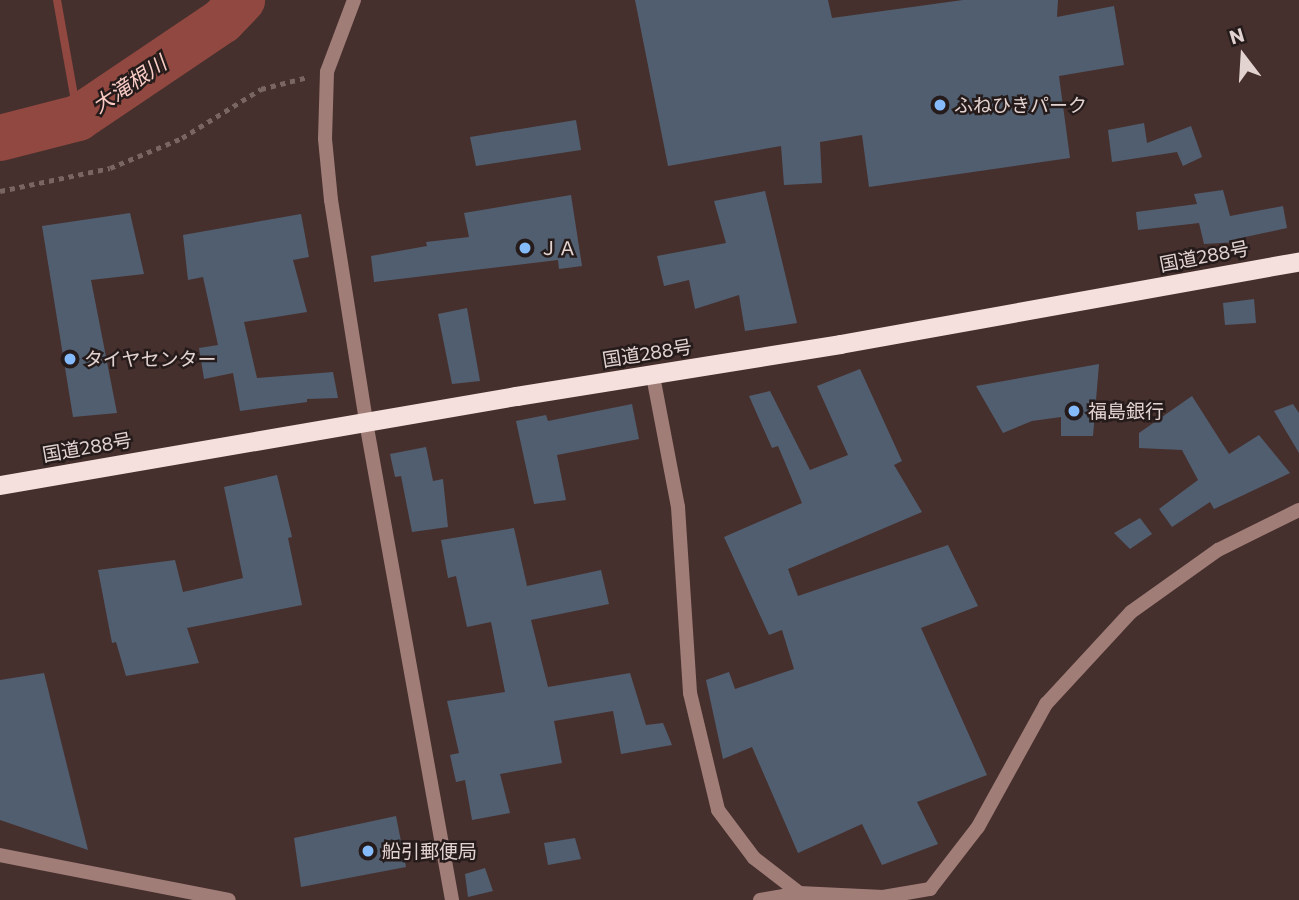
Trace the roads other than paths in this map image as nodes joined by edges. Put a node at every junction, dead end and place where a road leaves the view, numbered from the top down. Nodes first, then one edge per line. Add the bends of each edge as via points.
1 (354, 0) edge
2 (1299, 261) edge
3 (653, 376) junction
4 (366, 422) junction
5 (0, 485) edge
6 (1299, 510) edge
7 (0, 855) edge
8 (804, 897) edge
9 (229, 900) edge
10 (452, 900) edge
11 (760, 900) edge

1 - 4 street via 327,72 325,139
2 - 3 highway, 国道288号
3 - 4 highway, 国道288号
3 - 8 street via 678,507 690,693 718,810 754,858
4 - 5 highway, 国道288号
4 - 10 street
6 - 8 street via 1218,550 1131,612 1046,704 978,827 930,889 883,897
7 - 9 street
8 - 11 street

